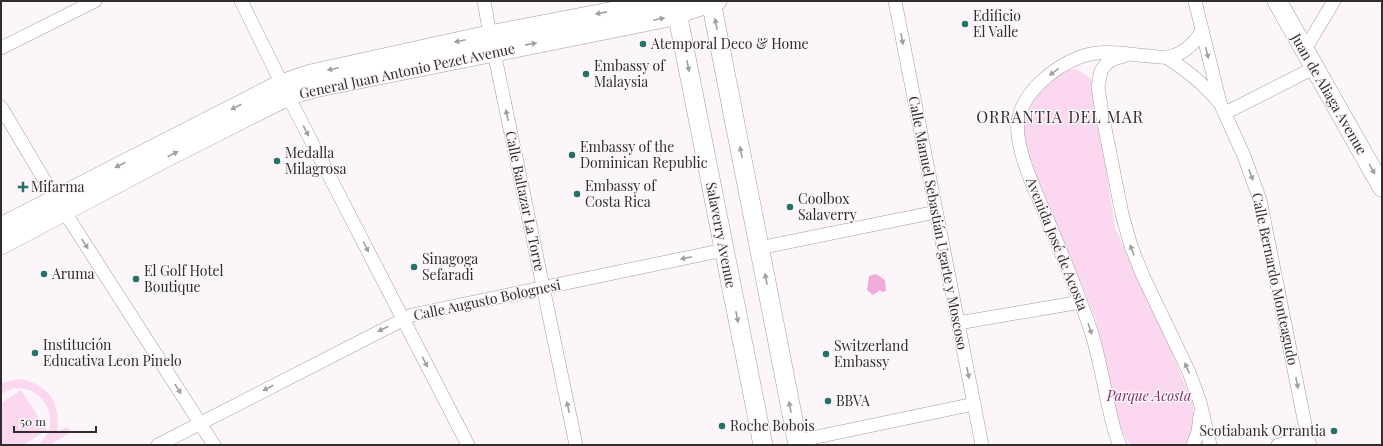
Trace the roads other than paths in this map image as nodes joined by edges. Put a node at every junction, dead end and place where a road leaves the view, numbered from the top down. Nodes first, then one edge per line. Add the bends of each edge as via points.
1 (95, 1) edge
2 (241, 1) edge
3 (484, 1) edge
4 (713, 1) edge
5 (894, 1) edge
6 (1195, 1) edge
7 (1277, 1) edge
8 (1334, 1) edge
9 (673, 5) edge
10 (1202, 31) junction
11 (492, 43) junction
12 (1, 48) edge
13 (1304, 51) junction
14 (1130, 54) junction
15 (1166, 57) junction
16 (1070, 61) junction
17 (1314, 68) junction
18 (1099, 78) junction
19 (285, 90) junction
20 (1, 107) edge
21 (1222, 108) junction
22 (1382, 187) edge
23 (60, 205) junction
24 (936, 212) junction
25 (1, 227) edge
26 (1, 245) edge
27 (759, 248) junction
28 (724, 250) junction
29 (544, 287) junction
30 (1081, 302) junction
31 (403, 319) junction
32 (958, 323) junction
33 (1200, 402) junction
34 (974, 404) junction
35 (200, 423) junction
36 (1309, 442) edge
37 (798, 443) edge
38 (158, 445) edge
39 (214, 445) edge
40 (468, 445) edge
41 (576, 445) edge
42 (762, 445) edge
43 (982, 445) edge
44 (1120, 445) edge
45 (1193, 445) edge
46 (1210, 445) edge
47 (1278, 445) edge

1 - 12 street
2 - 19 street
3 - 11 street, Calle Baltazar La Torre
4 - 9 main road, General Juan Antonio Pezet Avenue
27 -> 4 main road
5 -> 24 street, Calle Manuel Sebastián Ugarte y Moscoso
6 - 10 street, Calle Bernardo Monteagudo
7 - 13 main road, Juan de Aliaga Avenue
8 - 13 street
9 - 11 main road, General Juan Antonio Pezet Avenue via 664,18
9 -> 28 main road, Salaverry Avenue
10 - 15 street, Avenida José de Acosta via 1187,49
10 -> 21 street, Calle Bernardo Monteagudo
11 - 19 main road, General Juan Antonio Pezet Avenue via 311,74
29 -> 11 street, Calle Baltazar La Torre
13 - 17 main road, Juan de Aliaga Avenue
14 - 15 street, Avenida José de Acosta
14 - 16 street, Avenida José de Acosta via 1099,52
14 - 18 street, Avenida José de Acosta via 1111,60 1101,71
15 - 21 street, Avenida José de Acosta via 1204,85
16 - 18 street via 1090,62 1096,68
16 -> 30 street, Avenida José de Acosta via 1040,82 1023,104 1017,123 1018,138 1026,167
17 - 21 street
17 -> 22 main road, Juan de Aliaga Avenue
33 -> 18 street via 1178,347 1131,246 1102,113
19 - 23 main road, General Juan Antonio Pezet Avenue
19 -> 31 street
20 - 23 street
21 -> 36 street, Calle Bernardo Monteagudo via 1244,156 1260,200
23 - 25 main road, General Juan Antonio Pezet Avenue
23 - 26 main road, General Juan Antonio Pezet Avenue
23 -> 35 street
24 - 27 street
24 - 32 street, Calle Manuel Sebastián Ugarte y Moscoso
37 -> 27 main road
28 -> 29 street, Calle Augusto Bolognesi
28 -> 42 main road, Salaverry Avenue
29 - 31 street, Calle Augusto Bolognesi via 412,314
41 -> 29 street, Calle Baltazar La Torre
30 - 32 street
30 -> 44 street, Avenida José de Acosta via 1094,343 1113,427
31 -> 35 street, Calle Augusto Bolognesi
31 -> 40 street
32 -> 34 street, Calle Manuel Sebastián Ugarte y Moscoso
33 - 45 street via 1198,432
33 - 46 street
34 - 37 street
34 - 43 street, Calle Manuel Sebastián Ugarte y Moscoso
35 - 38 street, Calle Augusto Bolognesi
35 - 39 street
36 - 47 street

